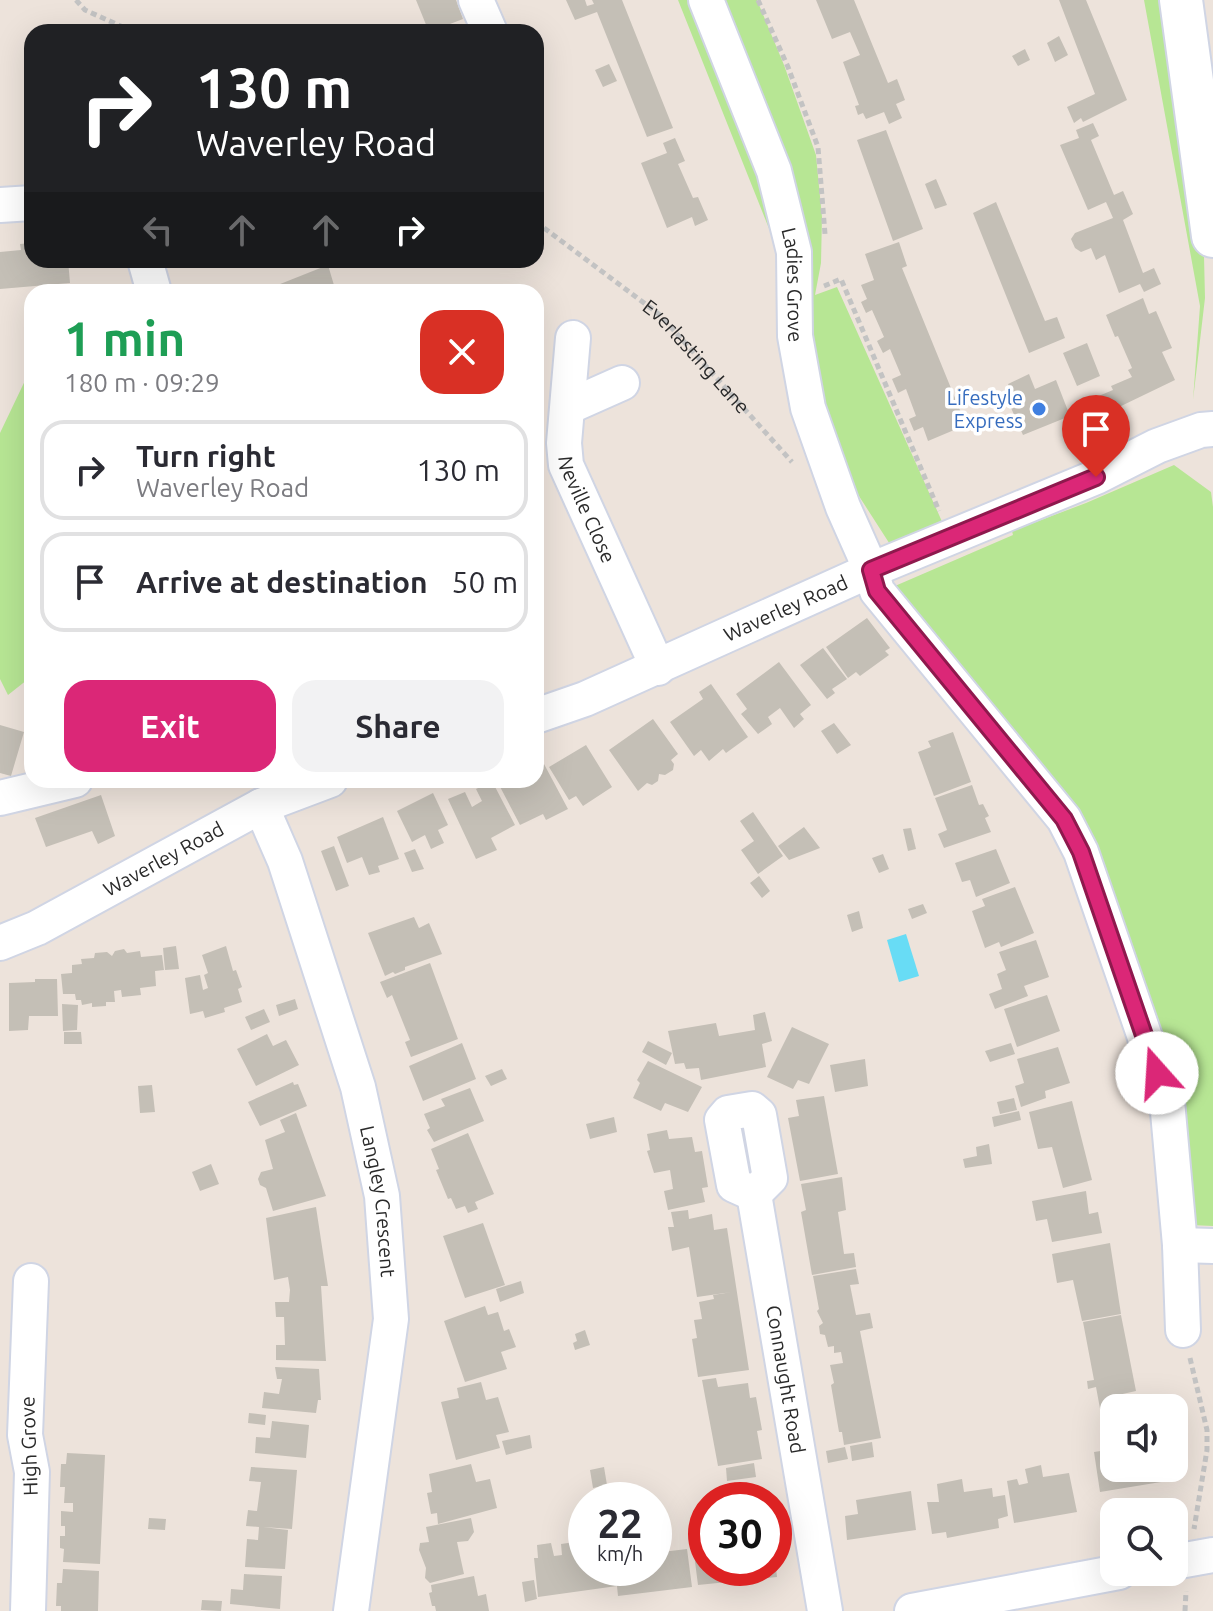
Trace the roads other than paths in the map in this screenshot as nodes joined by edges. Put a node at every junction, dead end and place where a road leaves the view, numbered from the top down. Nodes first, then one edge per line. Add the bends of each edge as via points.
1 (476, 0) edge
2 (706, 0) edge
3 (1181, 0) edge
4 (486, 24) edge
5 (24, 204) edge
6 (0, 205) edge
7 (1213, 236) edge
8 (573, 338) dead end
9 (622, 383) dead end
10 (568, 407) junction
11 (1213, 429) edge
12 (871, 570) junction
13 (658, 668) junction
14 (544, 713) edge
15 (42, 788) edge
16 (309, 788) edge
17 (0, 798) edge
18 (261, 806) junction
19 (0, 943) edge
20 (754, 1194) dead end
21 (1196, 1246) edge
22 (31, 1281) dead end
23 (1183, 1330) road end
24 (1100, 1576) edge
25 (359, 1604) edge
26 (28, 1611) edge
27 (825, 1611) edge
28 (912, 1611) edge

1 - 4 street
2 - 12 street, Ladies Grove via 774,171 794,252 795,336 808,408
3 - 7 street
5 - 6 street
8 - 10 street, Neville Close
9 - 10 street
10 - 13 street, Neville Close via 564,443 570,475
11 - 12 street, Waverley Road via 1157,446 1096,477
12 - 13 street, Waverley Road
12 - 21 street via 877,591 1064,819 1081,852 1167,1101
13 - 14 street, Waverley Road
15 - 17 street
16 - 18 street, Waverley Road
18 - 19 street, Waverley Road
18 - 25 street, Langley Crescent via 285,861 358,1087 382,1196 391,1319
20 - 27 street, Connaught Road
21 - 23 street
22 - 26 street, High Grove via 25,1435 32,1472
24 - 28 street

